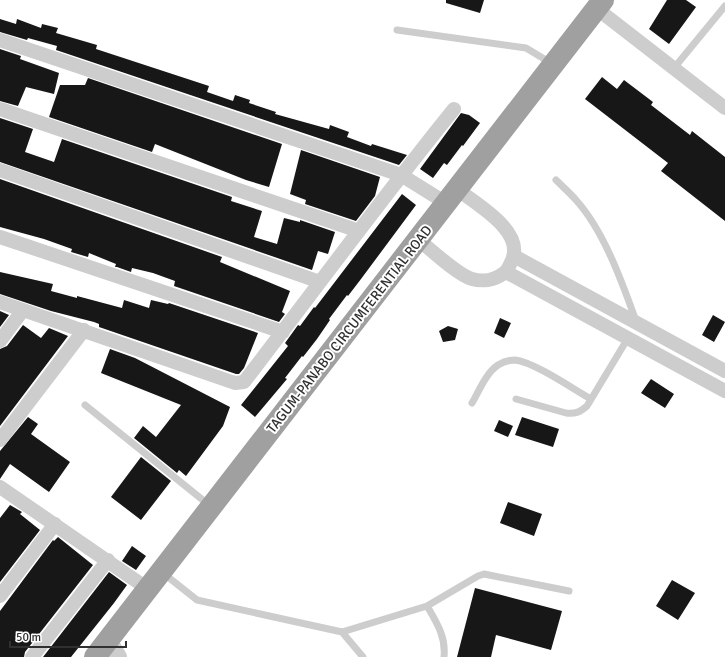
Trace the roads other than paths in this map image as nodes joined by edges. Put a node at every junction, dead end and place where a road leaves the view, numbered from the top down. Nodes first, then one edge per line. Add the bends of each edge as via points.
1 (600, 4) edge
2 (725, 6) edge
3 (397, 30) dead end
4 (0, 40) edge
5 (553, 64) junction
6 (674, 68) junction
7 (725, 108) edge
8 (0, 109) edge
9 (454, 109) dead end
10 (0, 170) edge
11 (401, 175) junction
12 (556, 180) dead end
13 (451, 196) junction
14 (359, 231) junction
15 (0, 237) edge
16 (418, 239) junction
17 (514, 256) junction
18 (541, 271) junction
19 (506, 272) junction
20 (320, 282) junction
21 (532, 286) junction
22 (0, 302) edge
23 (23, 310) junction
24 (636, 322) junction
25 (84, 330) junction
26 (283, 332) junction
27 (628, 338) junction
28 (0, 341) edge
29 (725, 371) edge
30 (725, 391) edge
31 (516, 399) dead end
32 (591, 399) junction
33 (472, 403) dead end
34 (85, 405) dead end
35 (0, 440) edge
36 (1, 491) edge
37 (212, 507) junction
38 (55, 524) junction
39 (108, 560) junction
40 (162, 571) junction
41 (148, 589) junction
42 (569, 591) dead end
43 (0, 596) edge
44 (427, 606) junction
45 (342, 632) junction
46 (113, 648) edge
47 (32, 657) edge
48 (95, 657) edge
49 (363, 657) edge
50 (444, 657) edge

1 - 5 highway, TAGUM-PANABO CIRCUMFERENTIAL ROAD
1 - 6 street
2 - 6 lane
3 - 5 lane via 526,48
4 - 11 street
5 - 13 highway, TAGUM-PANABO CIRCUMFERENTIAL ROAD
6 - 7 street
8 - 14 street
9 - 11 street
10 - 20 street
11 - 13 street
11 - 14 street
12 - 24 lane via 577,200 593,223 612,260
13 - 16 highway, TAGUM-PANABO CIRCUMFERENTIAL ROAD
13 - 17 street via 506,229 514,243
14 - 20 street
15 - 26 street
16 - 19 street via 467,277 485,281
16 - 37 highway, TAGUM-PANABO CIRCUMFERENTIAL ROAD
17 - 18 street
17 - 19 street
18 - 21 street
18 - 24 street
19 - 21 street
20 - 26 street
21 - 27 street
22 - 23 street
23 - 25 street
23 - 28 street
24 - 27 street
24 - 29 street
25 - 26 street via 238,384 244,382
25 - 35 street
27 - 30 street
27 - 32 lane
31 - 32 lane via 575,414 582,412
32 - 33 lane via 514,360 505,361 490,373
34 - 37 lane
36 - 38 street
37 - 40 highway, TAGUM-PANABO CIRCUMFERENTIAL ROAD
38 - 39 street
38 - 43 street
39 - 41 street
39 - 47 street
40 - 41 highway, TAGUM-PANABO CIRCUMFERENTIAL ROAD
40 - 45 lane via 197,600
41 - 46 highway, TAGUM-PANABO CIRCUMFERENTIAL ROAD
42 - 44 lane via 484,574
44 - 45 lane
44 - 50 lane via 444,640
45 - 49 lane
46 - 48 highway, TAGUM-PANABO CIRCUMFERENTIAL ROAD

